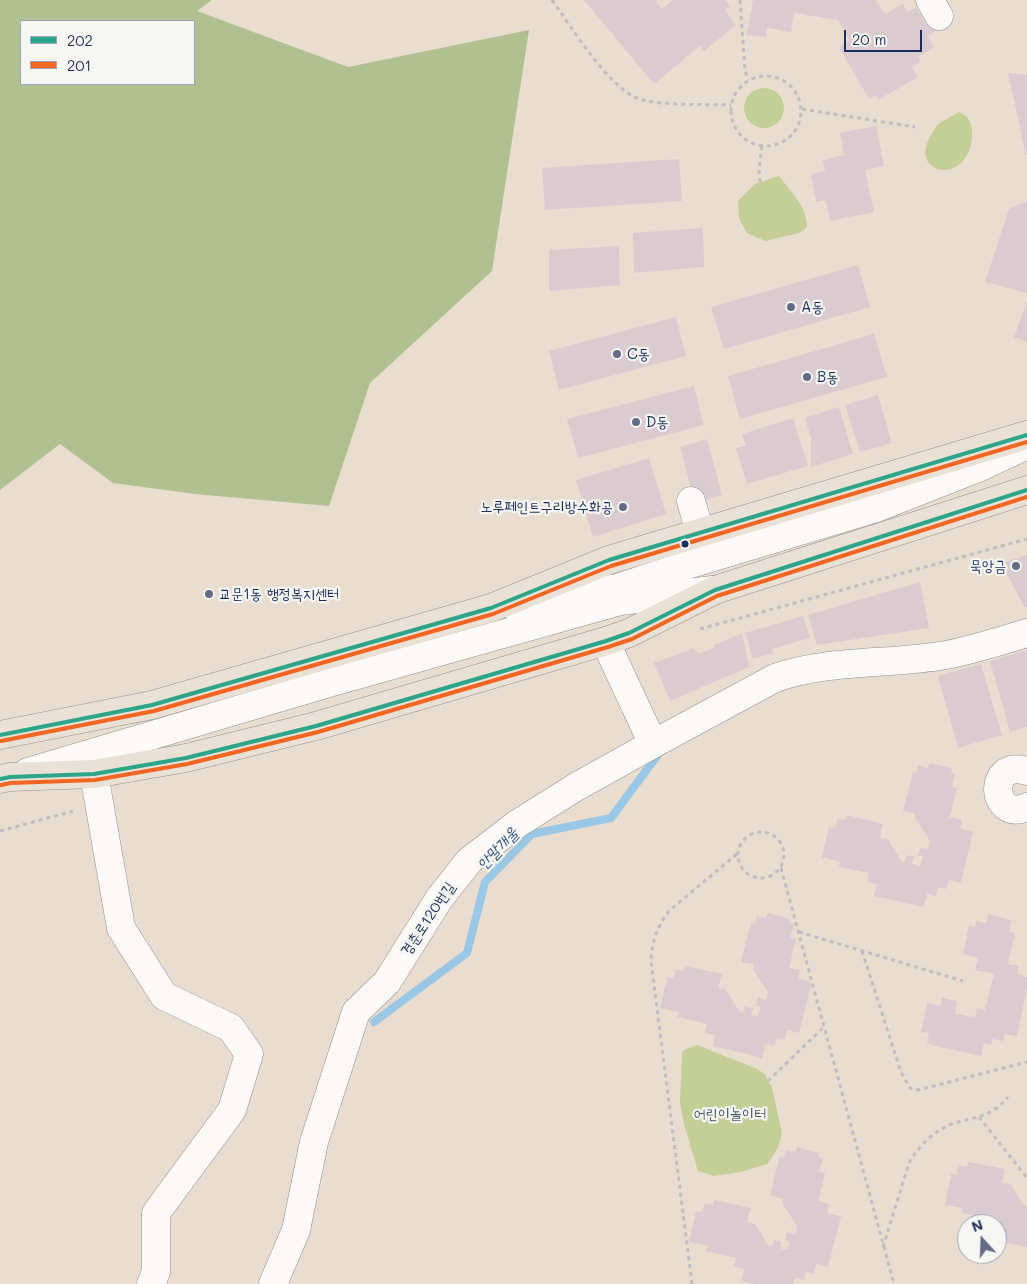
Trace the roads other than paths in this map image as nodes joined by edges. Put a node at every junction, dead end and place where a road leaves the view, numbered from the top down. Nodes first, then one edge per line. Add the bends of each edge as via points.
1 (1025, 437) edge
2 (1027, 490) edge
3 (691, 501) dead end
4 (700, 532) junction
5 (715, 590) junction
6 (491, 608) junction
7 (1027, 633) edge
8 (606, 641) junction
9 (0, 735) edge
10 (653, 744) junction
11 (1027, 771) edge
12 (94, 774) junction
13 (5, 778) edge
14 (1025, 813) edge
15 (151, 1284) edge
16 (273, 1284) edge

1 - 4 main road
1 - 6 lane via 978,468 876,508 617,588
2 - 5 main road
3 - 4 lane
4 - 6 main road via 609,560
5 - 8 main road via 630,633
5 - 13 lane via 620,601
6 - 9 main road via 152,704
7 - 10 lane, 경춘로120번길 via 945,655 792,672
8 - 10 lane
8 - 12 main road via 316,726 186,758
10 - 16 lane, 경춘로120번길 via 576,787 469,861 439,899 387,982 356,1012 314,1142 296,1230
11 - 14 lane via 1008,771 997,787 1004,804
12 - 13 main road
12 - 15 lane via 121,928 164,996 231,1028 249,1054 232,1110 156,1213 156,1272

